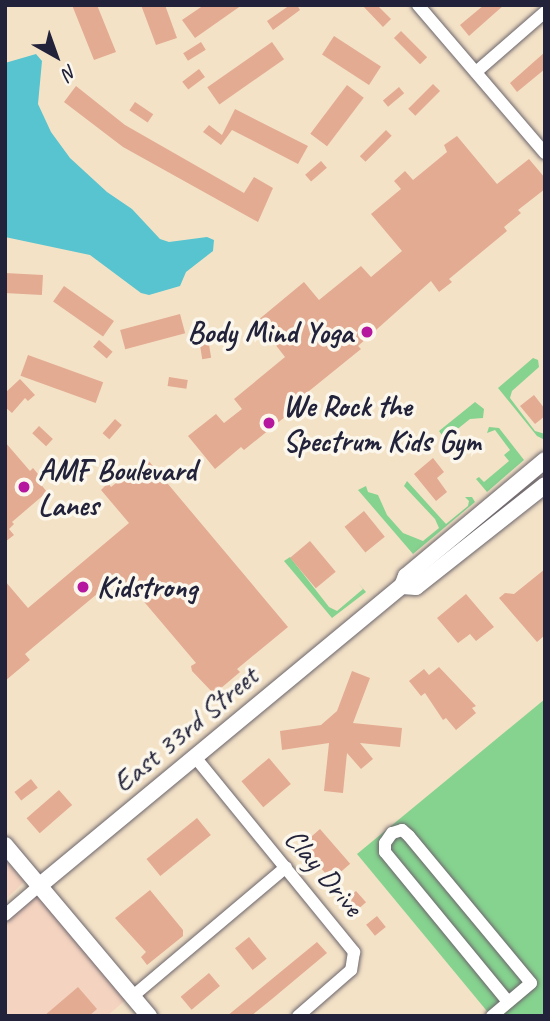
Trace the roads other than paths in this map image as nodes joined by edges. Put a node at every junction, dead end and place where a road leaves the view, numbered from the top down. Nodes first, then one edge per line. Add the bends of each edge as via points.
1 (418, 5) edge
2 (545, 12) edge
3 (476, 72) junction
4 (545, 153) edge
5 (545, 460) edge
6 (545, 485) edge
7 (402, 586) junction
8 (195, 757) junction
9 (5, 845) edge
10 (286, 867) junction
11 (39, 886) junction
12 (5, 915) edge
13 (133, 996) junction
14 (508, 1002) junction
15 (149, 1016) edge
16 (298, 1016) edge
17 (492, 1016) edge

1 - 3 street
2 - 3 street
3 - 4 street
5 - 7 main road, East 33rd Street via 406,576
6 - 7 main road, East 33rd Street via 416,587
7 - 8 main road, East 33rd Street
8 - 10 street, Clay Drive
8 - 11 main road, East 33rd Street
9 - 11 main road
10 - 13 street
10 - 16 street, Clay Drive via 349,942 356,958 346,976
11 - 12 street, East 33rd Street
11 - 13 main road
13 - 15 main road
14 - 14 street via 531,983 409,836 402,830 392,833 385,852
14 - 17 street

